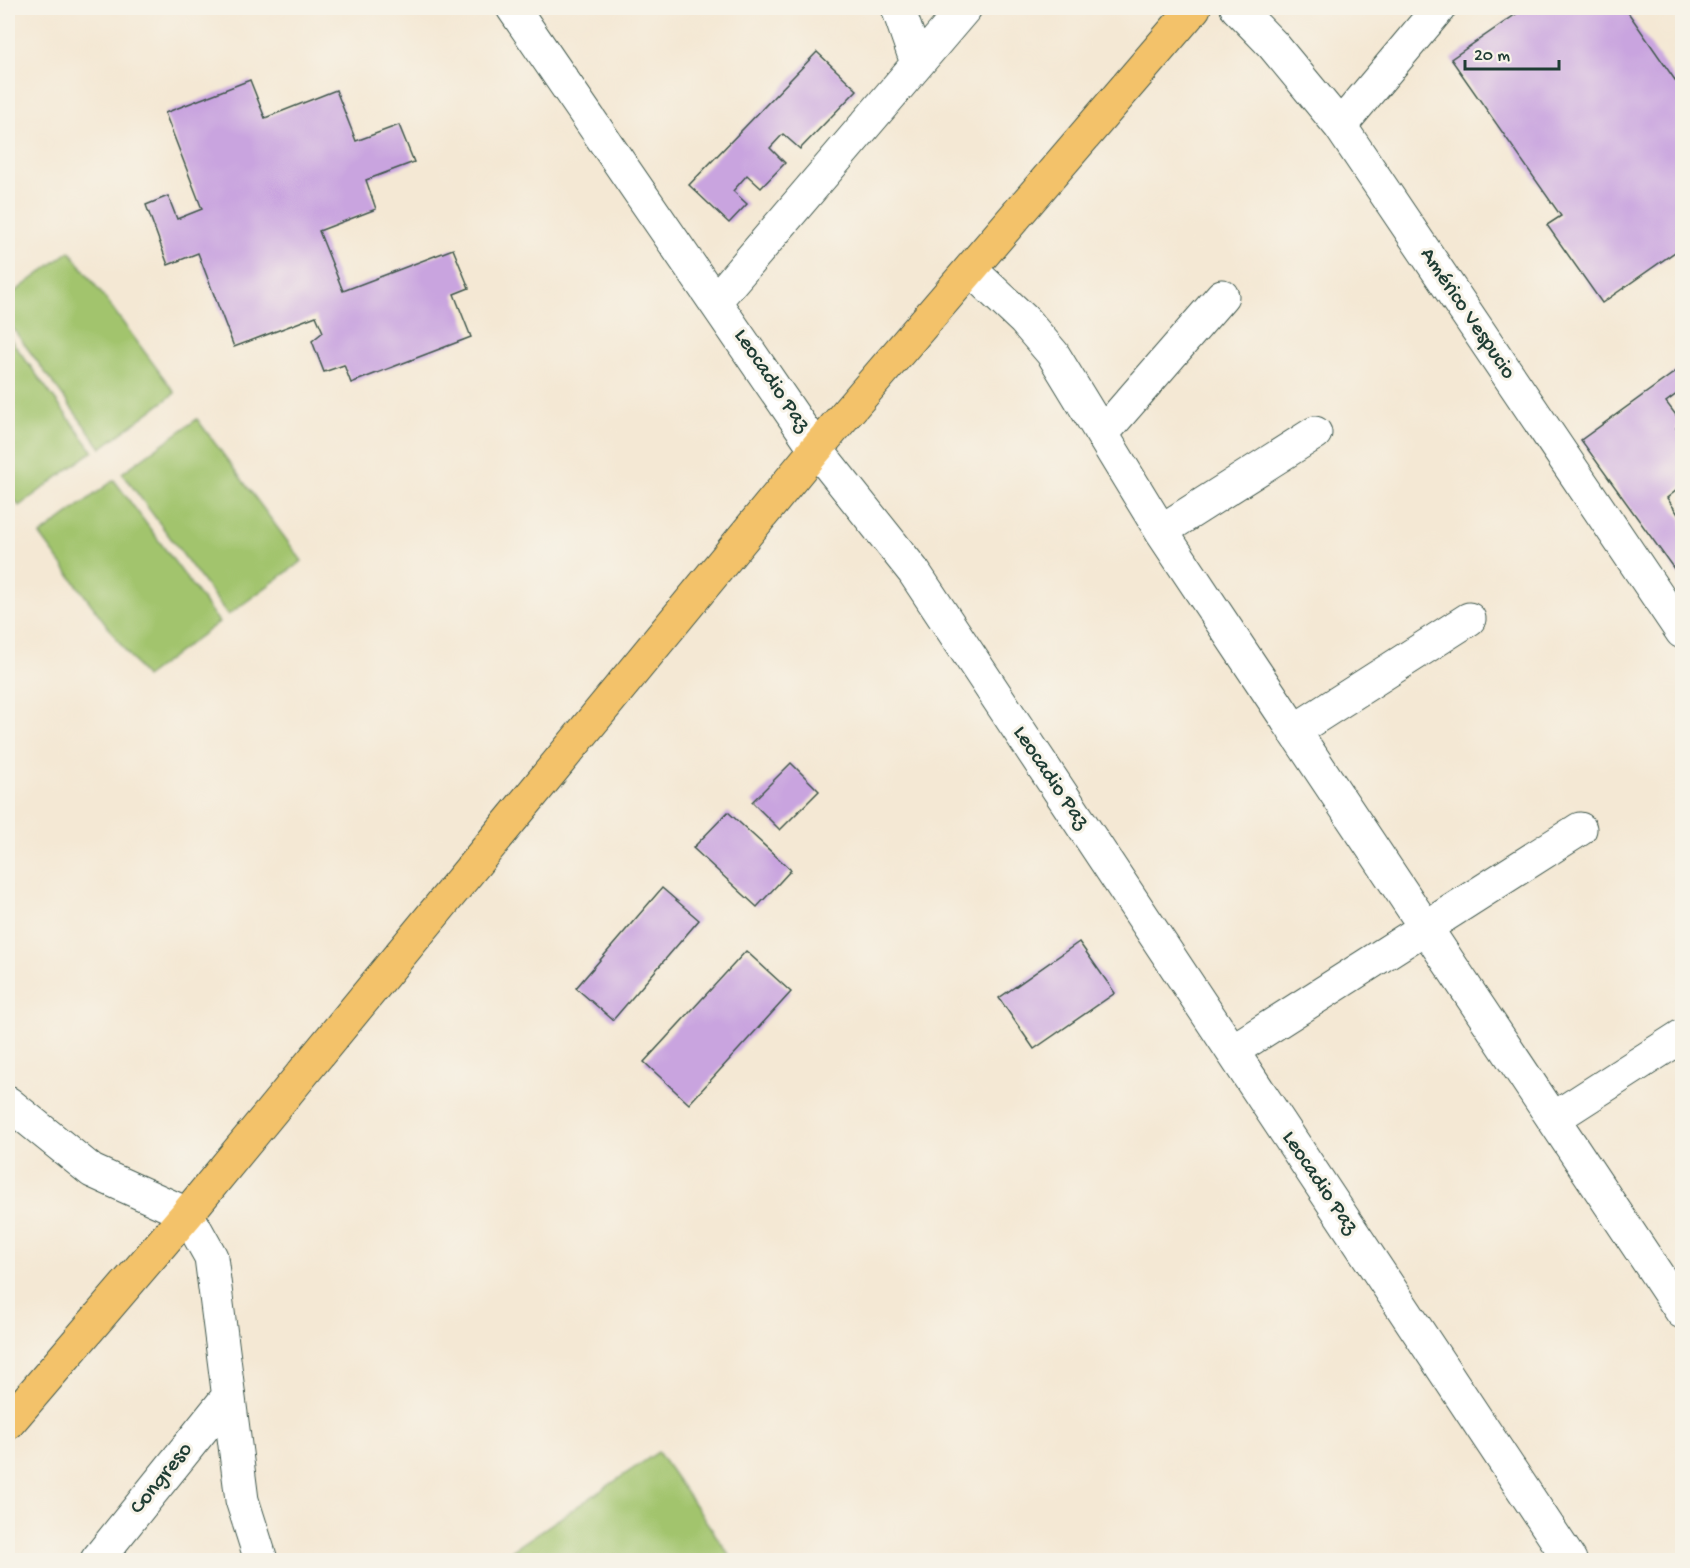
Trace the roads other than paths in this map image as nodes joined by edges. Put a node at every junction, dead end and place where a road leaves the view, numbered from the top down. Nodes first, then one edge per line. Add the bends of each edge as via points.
1 (513, 8) edge
2 (898, 8) edge
3 (965, 8) edge
4 (1194, 8) edge
5 (1237, 8) edge
6 (1439, 8) edge
7 (917, 63) junction
8 (1340, 126) junction
9 (971, 270) junction
10 (1222, 296) dead end
11 (716, 300) junction
12 (1314, 433) dead end
13 (1102, 434) junction
14 (816, 449) junction
15 (1161, 531) junction
16 (1469, 619) dead end
17 (1683, 632) edge
18 (1294, 731) junction
19 (1580, 829) dead end
20 (1425, 928) junction
21 (1683, 1036) edge
22 (1232, 1051) junction
23 (8, 1103) edge
24 (1553, 1119) junction
25 (187, 1214) junction
26 (1682, 1312) edge
27 (227, 1398) junction
28 (8, 1423) edge
29 (97, 1560) edge
30 (261, 1560) edge
31 (1570, 1560) edge

1 - 11 street, Leocadio Paz
2 - 7 street
3 - 7 street
4 - 9 main road
5 - 8 street, Américo Vespucio
6 - 8 street
7 - 11 street
8 - 17 street, Américo Vespucio
9 - 13 street via 1053,354
9 - 14 main road
10 - 13 street
11 - 14 street, Leocadio Paz
12 - 15 street
13 - 15 street
14 - 22 street, Leocadio Paz via 914,572
14 - 25 main road
15 - 18 street
16 - 18 street
18 - 20 street
19 - 20 street
20 - 22 street
20 - 24 street
21 - 24 street
22 - 31 street, Leocadio Paz
23 - 25 street via 92,1171
24 - 26 street
25 - 27 street via 211,1257
25 - 28 main road
27 - 29 street, Congreso
27 - 30 street via 242,1500

